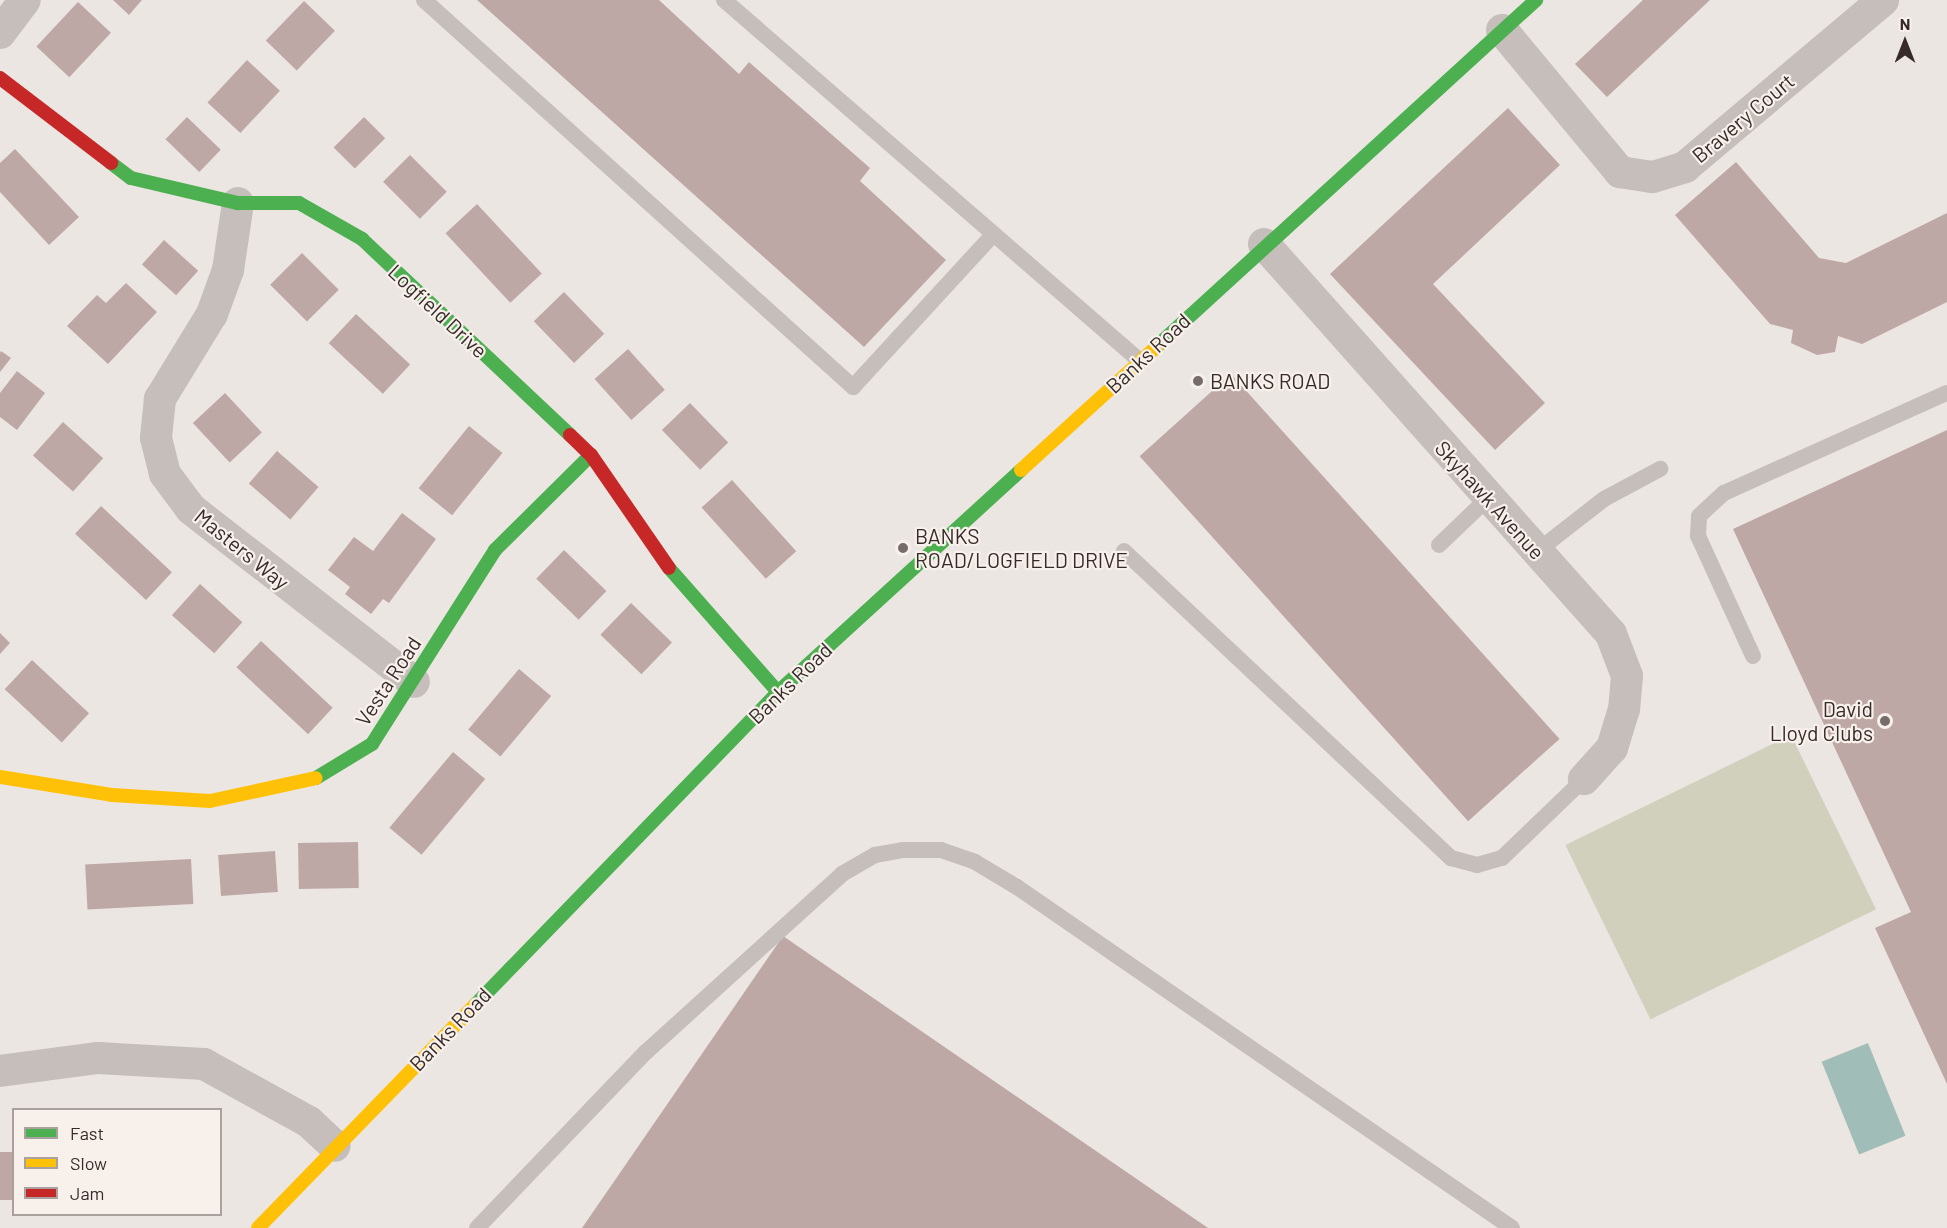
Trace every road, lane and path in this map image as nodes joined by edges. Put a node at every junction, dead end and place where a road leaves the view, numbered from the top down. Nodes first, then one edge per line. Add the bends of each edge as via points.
1 (25, 0) edge
2 (424, 0) edge
3 (724, 0) edge
4 (1536, 0) edge
5 (1883, 0) edge
6 (1502, 30) junction
7 (0, 33) edge
8 (0, 78) edge
9 (238, 203) junction
10 (992, 236) junction
11 (1264, 244) junction
12 (1140, 361) junction
13 (1947, 393) edge
14 (591, 455) junction
15 (1660, 469) dead end
16 (1487, 499) junction
17 (1439, 545) dead end
18 (1124, 551) dead end
19 (1536, 552) junction
20 (1753, 656) dead end
21 (414, 682) junction
22 (778, 692) junction
23 (0, 777) edge
24 (1584, 779) joint
25 (0, 1071) edge
26 (335, 1146) junction
27 (258, 1228) edge
28 (477, 1228) edge
29 (1512, 1228) edge

1 - 7 street
2 - 10 lane via 853,387
3 - 10 lane
4 - 6 street, Banks Road
5 - 6 street, Bravery Court via 1685,167 1653,177 1620,172
6 - 11 street, Banks Road
8 - 9 street, Logfield Drive via 131,178
9 - 14 street, Logfield Drive via 299,203 362,239
9 - 21 street, Masters Way via 228,270 212,314 160,399 156,438 165,474 191,509
10 - 12 lane
11 - 12 street, Banks Road
11 - 16 street, Skyhawk Avenue
12 - 22 street, Banks Road
13 - 20 lane via 1724,493 1699,516 1698,536
14 - 21 street, Vesta Road via 495,550
14 - 22 street, Logfield Drive via 684,590
15 - 19 lane via 1604,499
16 - 17 lane
16 - 19 street, Skyhawk Avenue
18 - 24 lane via 1451,858 1477,865 1502,858
19 - 24 street, Skyhawk Avenue via 1611,634 1627,676 1624,709 1612,748
21 - 23 street, Vesta Road via 372,744 310,782 210,801 112,795
22 - 26 street, Banks Road
25 - 26 street via 98,1058 204,1064 309,1122
26 - 27 street, Banks Road
28 - 29 lane via 646,1053 842,874 875,855 903,850 941,850 975,862 1017,887

